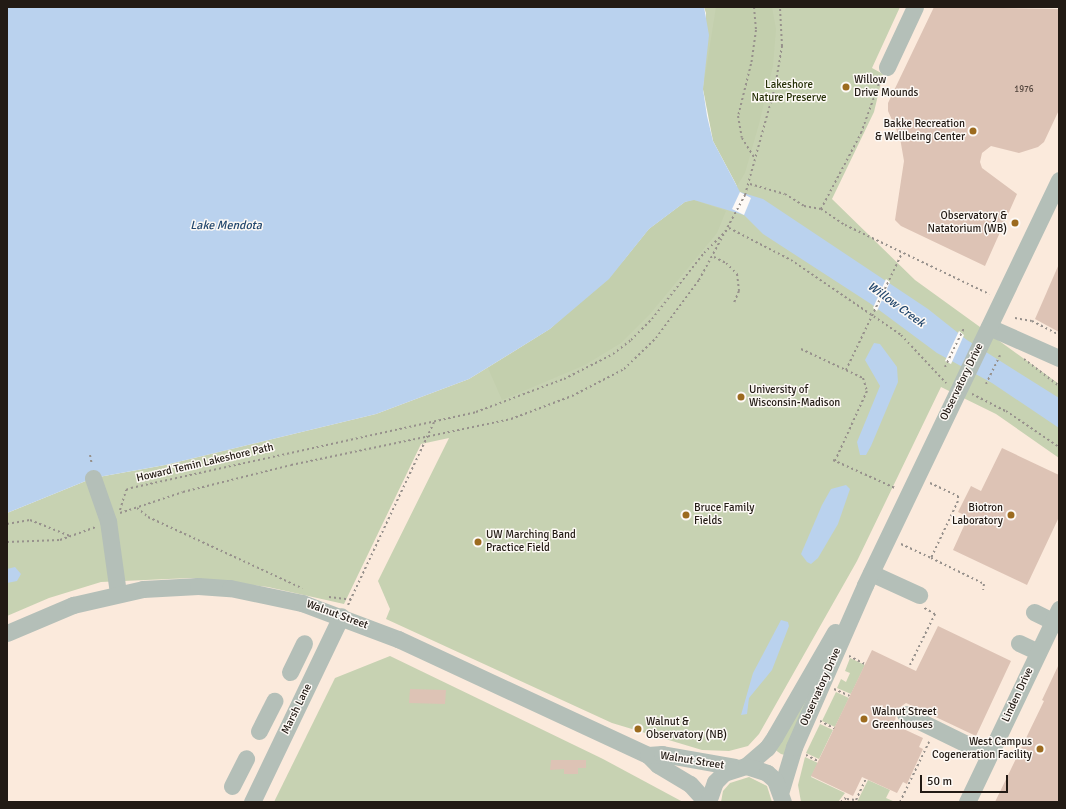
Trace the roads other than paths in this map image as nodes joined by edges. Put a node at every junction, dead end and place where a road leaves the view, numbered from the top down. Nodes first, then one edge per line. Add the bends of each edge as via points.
1 (915, 7) edge
2 (887, 67) road end
3 (1059, 180) edge
4 (989, 327) junction
5 (1059, 358) edge
6 (93, 478) dead end
7 (868, 579) junction
8 (185, 586) junction
9 (124, 594) junction
10 (208, 597) dead end
11 (918, 600) road end
12 (1034, 612) dead end
13 (341, 616) junction
14 (1057, 618) edge
15 (7, 633) edge
16 (304, 643) dead end
17 (1019, 643) dead end
18 (1038, 652) junction
19 (290, 672) dead end
20 (274, 700) dead end
21 (905, 714) dead end
22 (259, 731) dead end
23 (648, 755) junction
24 (989, 755) junction
25 (246, 758) dead end
26 (741, 766) junction
27 (232, 786) dead end
28 (782, 796) edge
29 (252, 802) edge
30 (707, 802) edge
31 (967, 802) edge

1 - 2 street
3 - 4 street, Observatory Drive
4 - 5 street
4 - 7 street, Observatory Drive
6 - 9 street via 108,521
7 - 11 street
7 - 26 street, Observatory Drive via 850,605 768,748
7 - 28 street, Observatory Drive via 794,747
8 - 9 street, Walnut Street
8 - 10 street
8 - 13 street, Walnut Street via 255,592 302,603
9 - 15 street, Walnut Street via 78,607
12 - 14 street
13 - 23 street, Walnut Street via 404,642
13 - 29 street, Marsh Lane
14 - 18 street, Linden Drive
16 - 19 street
17 - 18 street
18 - 24 street, Linden Drive
20 - 22 street
21 - 24 street via 948,742
23 - 26 street, Walnut Street via 662,754
23 - 30 street, Walnut Street via 658,765 690,784
24 - 31 street, Linden Drive
25 - 27 street
26 - 28 street, Walnut Street via 767,773
26 - 30 street, Observatory Drive via 715,782

